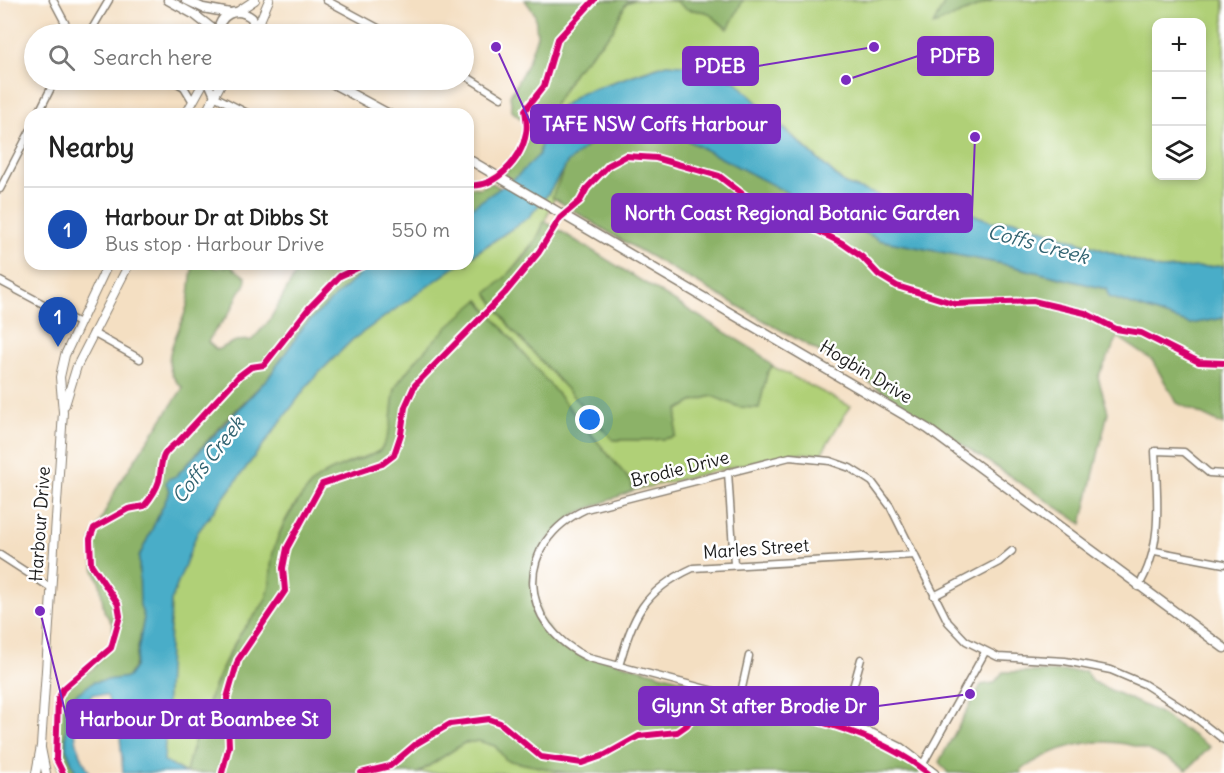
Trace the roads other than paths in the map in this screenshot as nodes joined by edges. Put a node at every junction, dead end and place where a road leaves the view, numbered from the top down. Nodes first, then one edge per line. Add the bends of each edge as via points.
1 (53, 0) edge
2 (57, 0) edge
3 (109, 0) edge
4 (168, 0) edge
5 (186, 0) edge
6 (255, 0) edge
7 (269, 0) edge
8 (326, 0) edge
9 (233, 12) junction
10 (58, 14) junction
11 (64, 24) edge
12 (95, 24) edge
13 (206, 24) edge
14 (220, 24) edge
15 (253, 24) edge
16 (261, 24) edge
17 (370, 24) edge
18 (474, 81) edge
19 (51, 90) edge
20 (186, 90) edge
21 (200, 90) edge
22 (211, 90) edge
23 (217, 90) edge
24 (345, 90) edge
25 (214, 96) junction
26 (501, 98) dead end
27 (193, 102) junction
28 (41, 108) edge
29 (190, 108) edge
30 (208, 108) edge
31 (237, 108) edge
32 (378, 108) edge
33 (24, 143) edge
34 (474, 162) edge
35 (0, 189) edge
36 (105, 270) edge
37 (126, 270) edge
38 (0, 281) edge
39 (79, 323) junction
40 (93, 333) junction
41 (140, 359) dead end
42 (63, 412) junction
43 (728, 472) junction
44 (1224, 474) edge
45 (1012, 551) dead end
46 (1155, 551) junction
47 (0, 555) edge
48 (915, 555) junction
49 (734, 564) junction
50 (1224, 564) edge
51 (1138, 587) junction
52 (51, 588) junction
53 (934, 596) junction
54 (1224, 648) edge
55 (985, 652) junction
56 (749, 656) dead end
57 (861, 659) dead end
58 (619, 666) junction
59 (740, 697) junction
60 (843, 723) junction
61 (1224, 740) edge
62 (41, 746) junction
63 (924, 762) junction
64 (36, 773) edge
65 (46, 773) edge
66 (935, 773) edge

1 - 10 street
2 - 10 street
3 - 12 street
4 - 13 main road
5 - 9 main road via 207,10
6 - 9 street
7 - 16 street
8 - 17 street
9 - 14 main road
9 - 15 main road via 248,15
10 - 11 street
18 - 26 street
19 - 28 street
20 - 27 street
21 - 27 street
22 - 25 street
23 - 25 street
24 - 32 main road
25 - 30 street
25 - 31 street
27 - 29 street
33 - 35 street
34 - 51 main road, Hogbin Drive via 928,429 1054,520
36 - 39 street, Harbour Drive
37 - 40 street, Harbour Drive
38 - 39 street
39 - 42 street, Harbour Drive via 60,377
40 - 41 street
40 - 42 street, Harbour Drive via 71,380
42 - 52 street, Harbour Drive
43 - 48 street, Brodie Drive via 790,457 830,461 850,468 872,482 890,506
43 - 49 street
43 - 58 street, Brodie Drive via 586,509 565,520 545,543 534,574 534,597 542,619 556,639 572,650
44 - 46 street via 1209,473 1184,452 1155,451
45 - 53 street via 999,562
46 - 50 street
46 - 51 street
47 - 52 street
48 - 49 street, Marles Street
48 - 53 street, Brodie Drive
49 - 58 street, Marles Street via 693,568 653,591 628,632
51 - 54 main road, Hogbin Drive
52 - 62 street, Harbour Drive
53 - 55 street, Brodie Drive via 959,636
55 - 61 street, Brodie Drive via 1111,670 1144,684
55 - 63 street
56 - 59 street
57 - 60 street
58 - 59 street, Brodie Drive
59 - 60 street, Brodie Drive
60 - 63 street, Brodie Drive via 888,740
62 - 64 street, Harbour Drive
62 - 65 street, Harbour Drive
63 - 66 street, Brodie Drive

